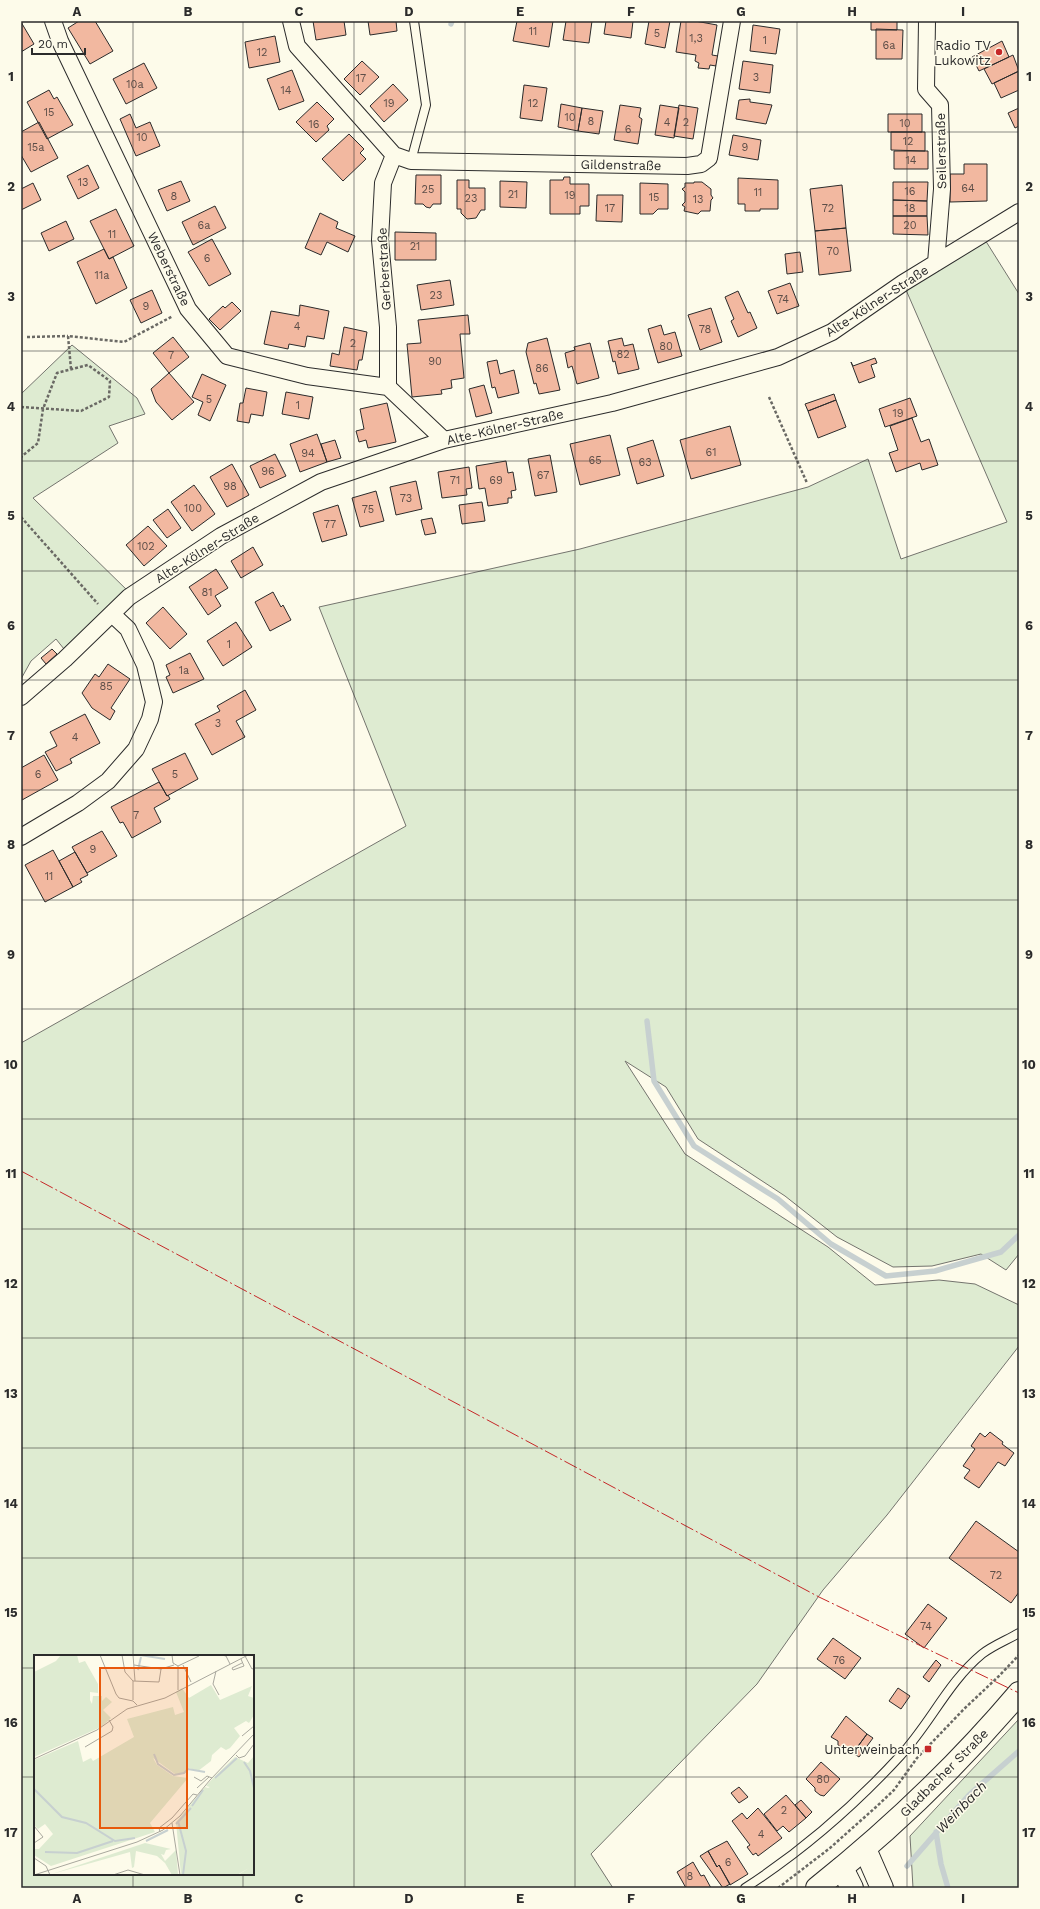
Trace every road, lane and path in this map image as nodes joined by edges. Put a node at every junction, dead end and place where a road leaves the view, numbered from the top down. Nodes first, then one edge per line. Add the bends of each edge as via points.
1 (53, 21) edge
2 (291, 21) edge
3 (414, 21) edge
4 (732, 21) edge
5 (927, 21) edge
6 (394, 155) junction
7 (411, 161) junction
8 (1019, 212) edge
9 (936, 263) junction
10 (188, 309) junction
11 (28, 336) dead end
12 (68, 336) junction
13 (71, 369) junction
14 (388, 388) junction
15 (769, 397) dead end
16 (21, 407) edge
17 (43, 409) junction
18 (444, 440) junction
19 (21, 457) edge
20 (807, 483) dead end
21 (21, 517) edge
22 (111, 615) junction
23 (21, 697) edge
24 (21, 838) edge
25 (1019, 1634) edge
26 (1019, 1693) edge
27 (865, 1849) junction
28 (842, 1868) junction
29 (745, 1888) edge
30 (817, 1888) edge
31 (852, 1888) edge
32 (882, 1888) edge

1 - 10 street, Weberstraße via 60,41
2 - 6 street via 297,46
3 - 7 lane via 426,105
4 - 7 street, Gildenstraße via 709,158 701,164 687,166
5 - 9 street, Seilerstraße via 926,89 940,105 942,189
6 - 7 street, Gildenstraße
6 - 14 street, Gerberstraße via 383,183 380,240 388,327
8 - 9 street, Alte-Kölner-Straße
9 - 18 street, Alte-Kölner-Straße via 832,332 778,357 612,403
10 - 12 path via 124,342
10 - 14 street, Weberstraße via 227,356 307,376
11 - 12 path
12 - 13 path
13 - 17 path via 57,373
13 - 17 path via 88,365 110,381 109,397 81,412
14 - 18 street
15 - 20 path
16 - 17 path
17 - 19 path via 38,443
18 - 22 street, Alte-Kölner-Straße via 321,482 221,536 129,598
21 - 22 path
22 - 23 street, Alte-Kölner-Straße via 66,659
22 - 24 street via 128,629 145,664 154,702 150,719 136,749 108,781
25 - 29 lane via 983,1653 970,1665 902,1755 866,1793 794,1854
26 - 27 main road, Gladbacher Straße via 950,1769
27 - 28 main road, Gladbacher Straße
27 - 32 main road
28 - 30 main road, Gladbacher Straße
28 - 31 main road

